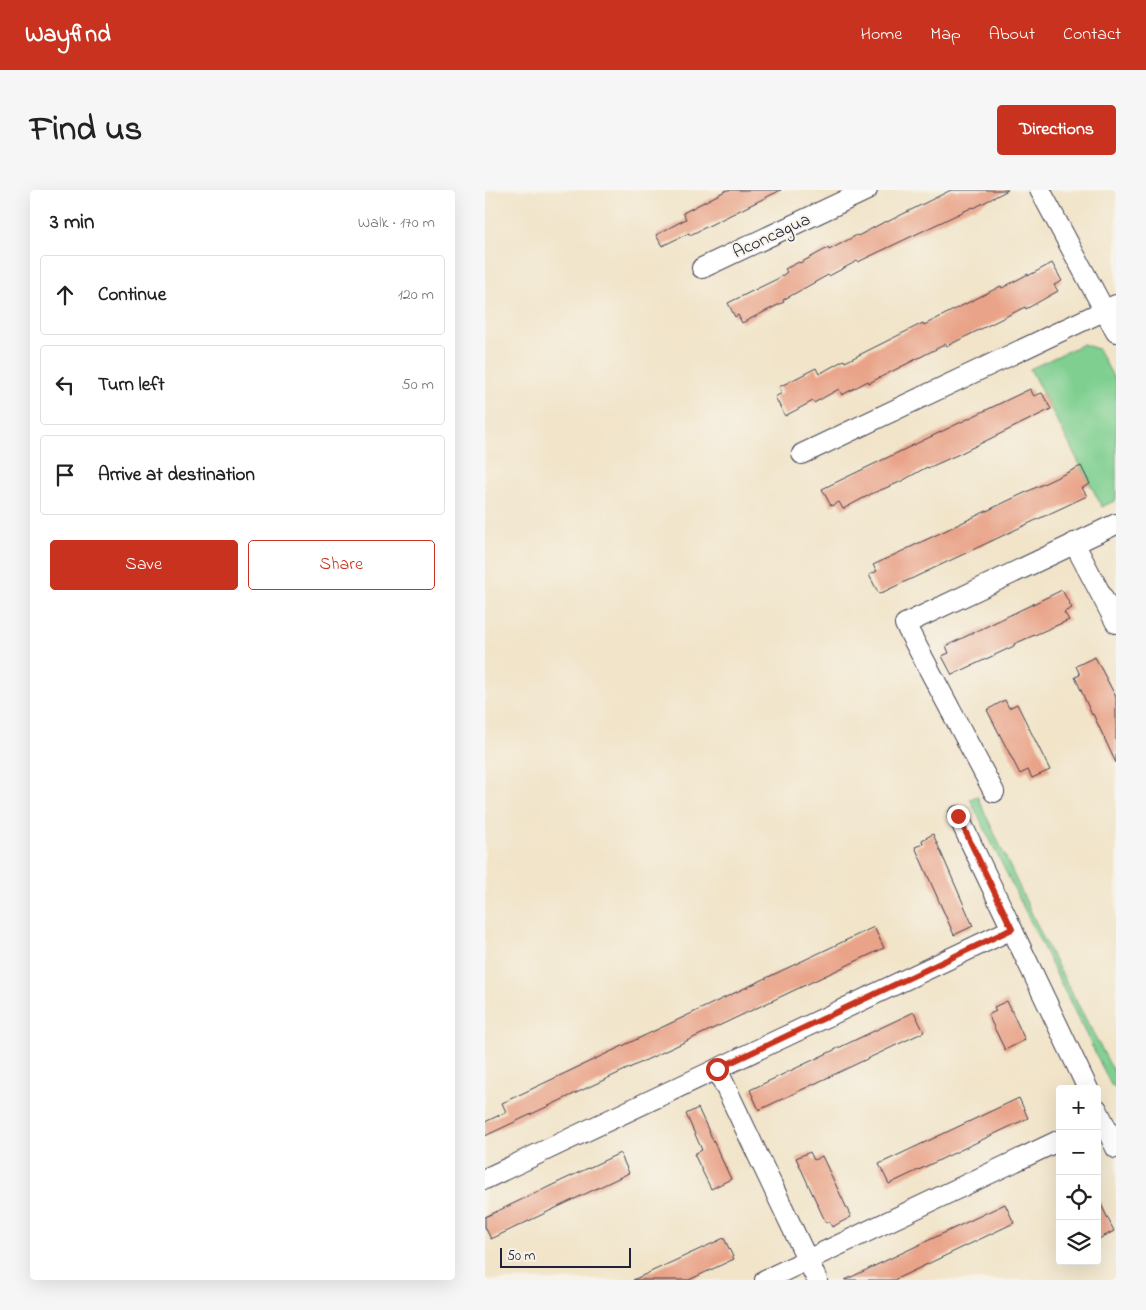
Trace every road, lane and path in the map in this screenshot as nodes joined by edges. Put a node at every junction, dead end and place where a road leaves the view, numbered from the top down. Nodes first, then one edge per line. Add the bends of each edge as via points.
1 (867, 190) edge
2 (1040, 190) edge
3 (702, 268) dead end
4 (1110, 308) edge
5 (1116, 332) edge
6 (802, 454) dead end
7 (1116, 524) edge
8 (1074, 543) junction
9 (1116, 623) edge
10 (994, 792) dead end
11 (958, 816) dead end
12 (1012, 929) junction
13 (717, 1069) junction
14 (1086, 1085) edge
15 (1103, 1116) edge
16 (1056, 1142) edge
17 (1116, 1148) edge
18 (485, 1179) edge
19 (808, 1260) junction
20 (765, 1280) edge
21 (817, 1280) edge

1 - 3 street, Aconcagua
2 - 4 street
4 - 5 street
4 - 6 street
7 - 8 street
8 - 9 street
8 - 10 street via 905,624
11 - 12 street
12 - 13 street
12 - 14 street
13 - 18 street
13 - 19 street
15 - 17 street
16 - 19 street
19 - 20 street
19 - 21 street

